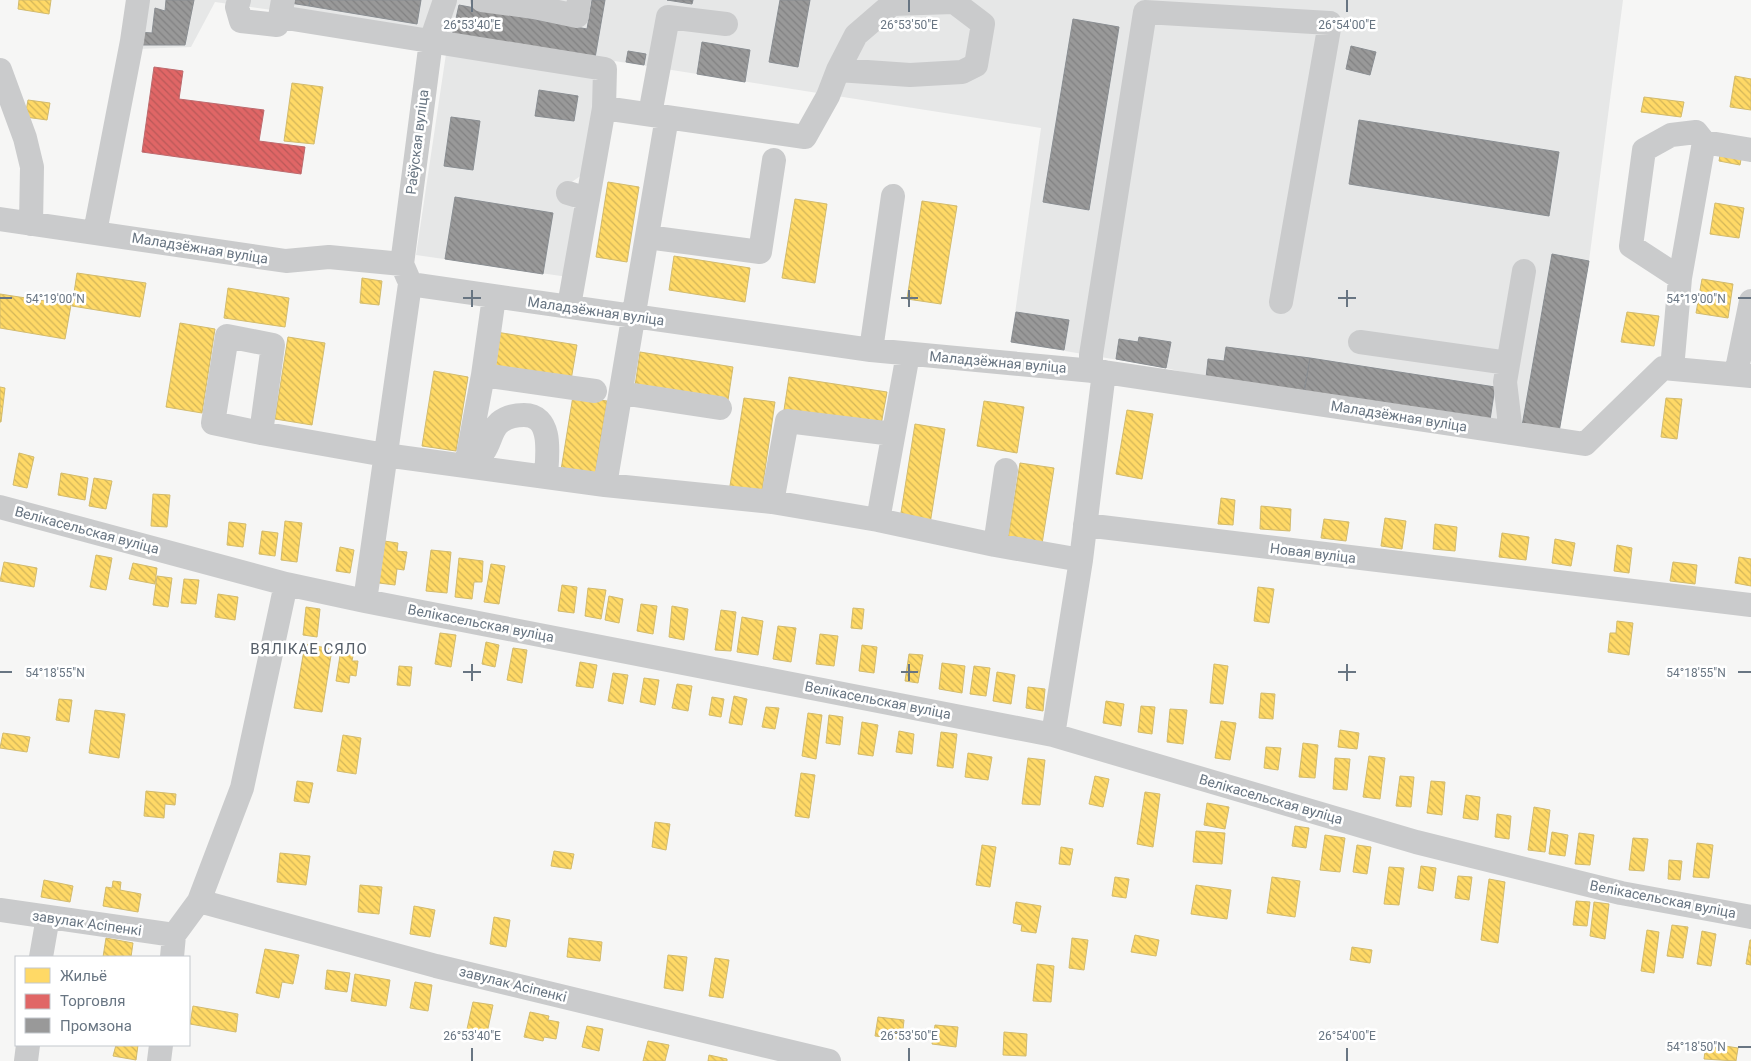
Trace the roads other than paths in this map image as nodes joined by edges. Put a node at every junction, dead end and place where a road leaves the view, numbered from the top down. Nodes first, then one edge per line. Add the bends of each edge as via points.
1 (138, 0) edge
2 (239, 0) edge
3 (445, 0) edge
4 (482, 0) edge
5 (579, 0) edge
6 (534, 3) edge
7 (282, 8) edge
8 (726, 24) dead end
9 (430, 41) junction
10 (0, 70) edge
11 (838, 70) junction
12 (604, 108) junction
13 (659, 116) junction
14 (1704, 142) junction
15 (1751, 150) edge
16 (774, 160) dead end
17 (893, 196) dead end
18 (0, 219) edge
19 (31, 224) junction
20 (95, 232) junction
21 (647, 237) junction
22 (1524, 271) dead end
23 (406, 274) junction
24 (1680, 278) junction
25 (494, 297) junction
26 (1751, 300) edge
27 (1281, 302) dead end
28 (569, 306) junction
29 (634, 315) junction
30 (1360, 342) dead end
31 (871, 350) junction
32 (908, 354) junction
33 (1508, 363) junction
34 (1672, 369) junction
35 (1098, 372) junction
36 (483, 375) junction
37 (1744, 375) edge
38 (595, 391) dead end
39 (621, 393) junction
40 (720, 408) dead end
41 (260, 433) dead end
42 (1511, 433) junction
43 (894, 434) junction
44 (385, 455) junction
45 (466, 465) junction
46 (1006, 470) dead end
47 (546, 476) junction
48 (604, 485) junction
49 (772, 502) junction
50 (0, 507) edge
51 (878, 520) junction
52 (1084, 525) junction
53 (995, 546) junction
54 (1081, 560) junction
55 (286, 584) junction
56 (366, 601) junction
57 (1751, 605) edge
58 (1053, 735) junction
59 (199, 901) junction
60 (0, 910) edge
61 (48, 917) junction
62 (1751, 917) edge
63 (173, 946) edge
64 (42, 956) edge
65 (28, 1046) edge
66 (161, 1046) edge
67 (26, 1061) edge
68 (159, 1061) edge
69 (829, 1061) edge

1 - 20 street
2 - 7 street via 237,7 241,21 277,25
3 - 9 street, Раёўская вуліца
4 - 6 street
5 - 6 street via 577,16
7 - 9 street
8 - 13 street via 668,17
9 - 12 street via 604,69
9 - 23 street, Раёўская вуліца
10 - 19 street via 32,167
11 - 11 street via 856,35 892,4 954,2 983,24 976,65 962,72 910,75
11 - 13 street via 828,96 805,137
12 - 13 street
12 - 28 street via 578,196
13 - 21 street
14 - 15 street
14 - 24 street
14 - 24 street via 1696,132 1671,135 1644,150 1631,246
16 - 21 street via 760,252
17 - 31 street
18 - 19 street, Маладзёжная вуліца
19 - 20 street, Маладзёжная вуліца
20 - 23 street, Маладзёжная вуліца via 286,261 329,258
21 - 29 street
22 - 33 street
23 - 25 street, Маладзёжная вуліца
23 - 44 street, Раёўская вуліца
24 - 34 street
25 - 28 street, Маладзёжная вуліца
25 - 36 street
26 - 37 street
27 - 35 street via 1330,23 1144,12 1091,355
28 - 29 street, Маладзёжная вуліца
29 - 31 street, Маладзёжная вуліца
29 - 39 street
30 - 33 street
31 - 32 street, Маладзёжная вуліца
32 - 35 street, Маладзёжная вуліца
32 - 43 street
33 - 42 street via 1505,382
34 - 37 street
34 - 42 street, Маладзёжная вуліца via 1663,368 1585,444
35 - 42 street, Маладзёжная вуліца
35 - 52 street
36 - 38 street
36 - 45 street
39 - 40 street
39 - 48 street
41 - 44 street
43 - 49 street via 787,421
43 - 51 street
44 - 45 street
44 - 56 street, Раёўская вуліца
45 - 47 street
45 - 47 street via 484,450 497,424 507,418 528,415 545,428
46 - 53 street
47 - 48 street
48 - 49 street
49 - 51 street
50 - 55 street, Велікасельская вуліца
51 - 53 street
52 - 54 street
52 - 57 street, Новая вуліца
53 - 54 street
54 - 58 street
55 - 56 street, Велікасельская вуліца
55 - 59 street, завулак Асіпенкі via 242,788
56 - 58 street, Велікасельская вуліца
58 - 62 street, Велікасельская вуліца via 1416,842 1620,893
59 - 63 street, завулак Асіпенкі
59 - 69 street, завулак Асіпенкі via 436,966
60 - 61 street, завулак Асіпенкі
61 - 63 street, завулак Асіпенкі
61 - 64 street
65 - 67 street
66 - 68 street

